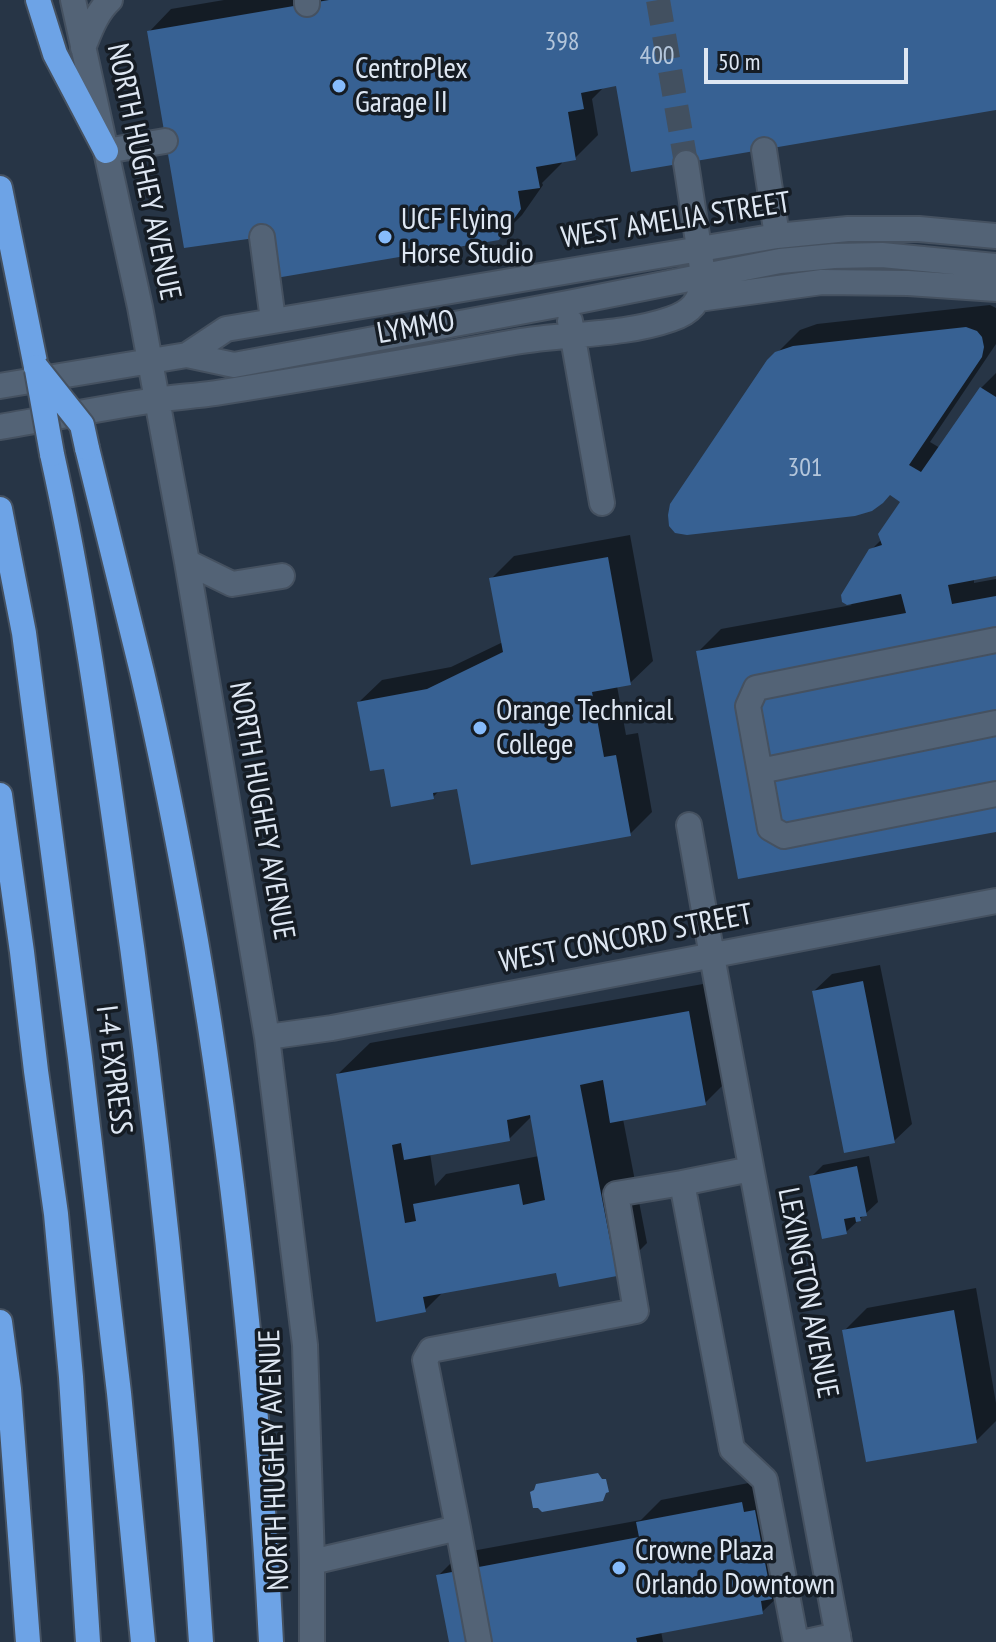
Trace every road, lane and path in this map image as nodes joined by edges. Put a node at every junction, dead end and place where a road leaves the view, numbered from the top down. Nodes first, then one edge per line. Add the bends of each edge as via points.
1 (38, 0) edge
2 (73, 0) edge
3 (110, 0) edge
4 (83, 48) junction
5 (165, 141) dead end
6 (764, 150) dead end
7 (106, 151) junction
8 (686, 163) tunnel mouth
9 (0, 188) edge
10 (777, 236) junction
11 (996, 236) edge
12 (262, 237) dead end
13 (700, 249) junction
14 (996, 266) edge
15 (562, 271) junction
16 (704, 275) junction
17 (996, 289) edge
18 (699, 299) junction
19 (568, 303) junction
20 (273, 320) junction
21 (573, 336) junction
22 (187, 355) junction
23 (150, 361) junction
24 (36, 367) junction
25 (0, 386) edge
26 (157, 400) junction
27 (0, 427) edge
28 (602, 503) dead end
29 (0, 509) edge
30 (187, 562) junction
31 (282, 576) dead end
32 (996, 640) edge
33 (996, 723) edge
34 (760, 771) junction
35 (996, 794) edge
36 (0, 795) edge
37 (689, 825) dead end
38 (996, 901) edge
39 (712, 956) junction
40 (267, 1037) junction
41 (751, 1169) junction
42 (682, 1183) junction
43 (0, 1322) edge
44 (457, 1525) junction
45 (312, 1562) junction
46 (839, 1638) edge
47 (28, 1642) edge
48 (88, 1642) edge
49 (143, 1642) edge
50 (201, 1642) edge
51 (271, 1642) edge
52 (312, 1642) edge
53 (479, 1642) edge
54 (796, 1642) edge
55 (806, 1642) edge

1 - 7 highway via 55,54
2 - 4 street, NORTH HUGHEY AVENUE
3 - 4 street
4 - 7 street, NORTH HUGHEY AVENUE
5 - 7 street
6 - 10 street
7 - 23 street, NORTH HUGHEY AVENUE
8 - 13 street
9 - 24 highway
10 - 11 street, WEST AMELIA STREET via 919,229
10 - 13 street, WEST AMELIA STREET
12 - 20 street
13 - 15 street, WEST AMELIA STREET
13 - 16 street
14 - 16 street, WEST AMELIA STREET via 905,256 834,256
15 - 19 street
15 - 20 street, WEST AMELIA STREET
16 - 18 street
16 - 19 street, WEST AMELIA STREET
17 - 18 street via 822,282
18 - 21 street, LYMMO via 690,311 665,321
19 - 21 street
19 - 22 street, WEST AMELIA STREET via 234,365
20 - 22 street, WEST AMELIA STREET via 226,329
21 - 26 street, LYMMO
21 - 28 street
22 - 23 street, WEST AMELIA STREET
23 - 25 street, WEST AMELIA STREET
23 - 26 street, NORTH HUGHEY AVENUE
24 - 50 highway, bridge via 107,769 147,1053 180,1367
24 - 51 highway, bridge via 82,425 179,848 243,1271
26 - 27 street, LYMMO
26 - 30 street, NORTH HUGHEY AVENUE
29 - 49 highway, I-4 EXPRESS via 24,633 80,1058
30 - 31 street via 232,584
30 - 40 street, NORTH HUGHEY AVENUE
32 - 34 street via 756,688 748,706
33 - 34 street
34 - 35 street via 770,828 784,836
36 - 48 highway via 56,1214
37 - 39 street, LEXINGTON AVENUE
38 - 39 street, WEST CONCORD STREET
39 - 40 street, WEST CONCORD STREET
39 - 41 street, LEXINGTON AVENUE
40 - 45 street, NORTH HUGHEY AVENUE via 305,1345
41 - 42 street
41 - 46 street, LEXINGTON AVENUE
42 - 44 street via 616,1194 636,1311 431,1350 425,1360
42 - 54 street via 732,1449 765,1480
43 - 47 highway
44 - 45 street
44 - 53 street
45 - 52 street, NORTH HUGHEY AVENUE
46 - 55 street

